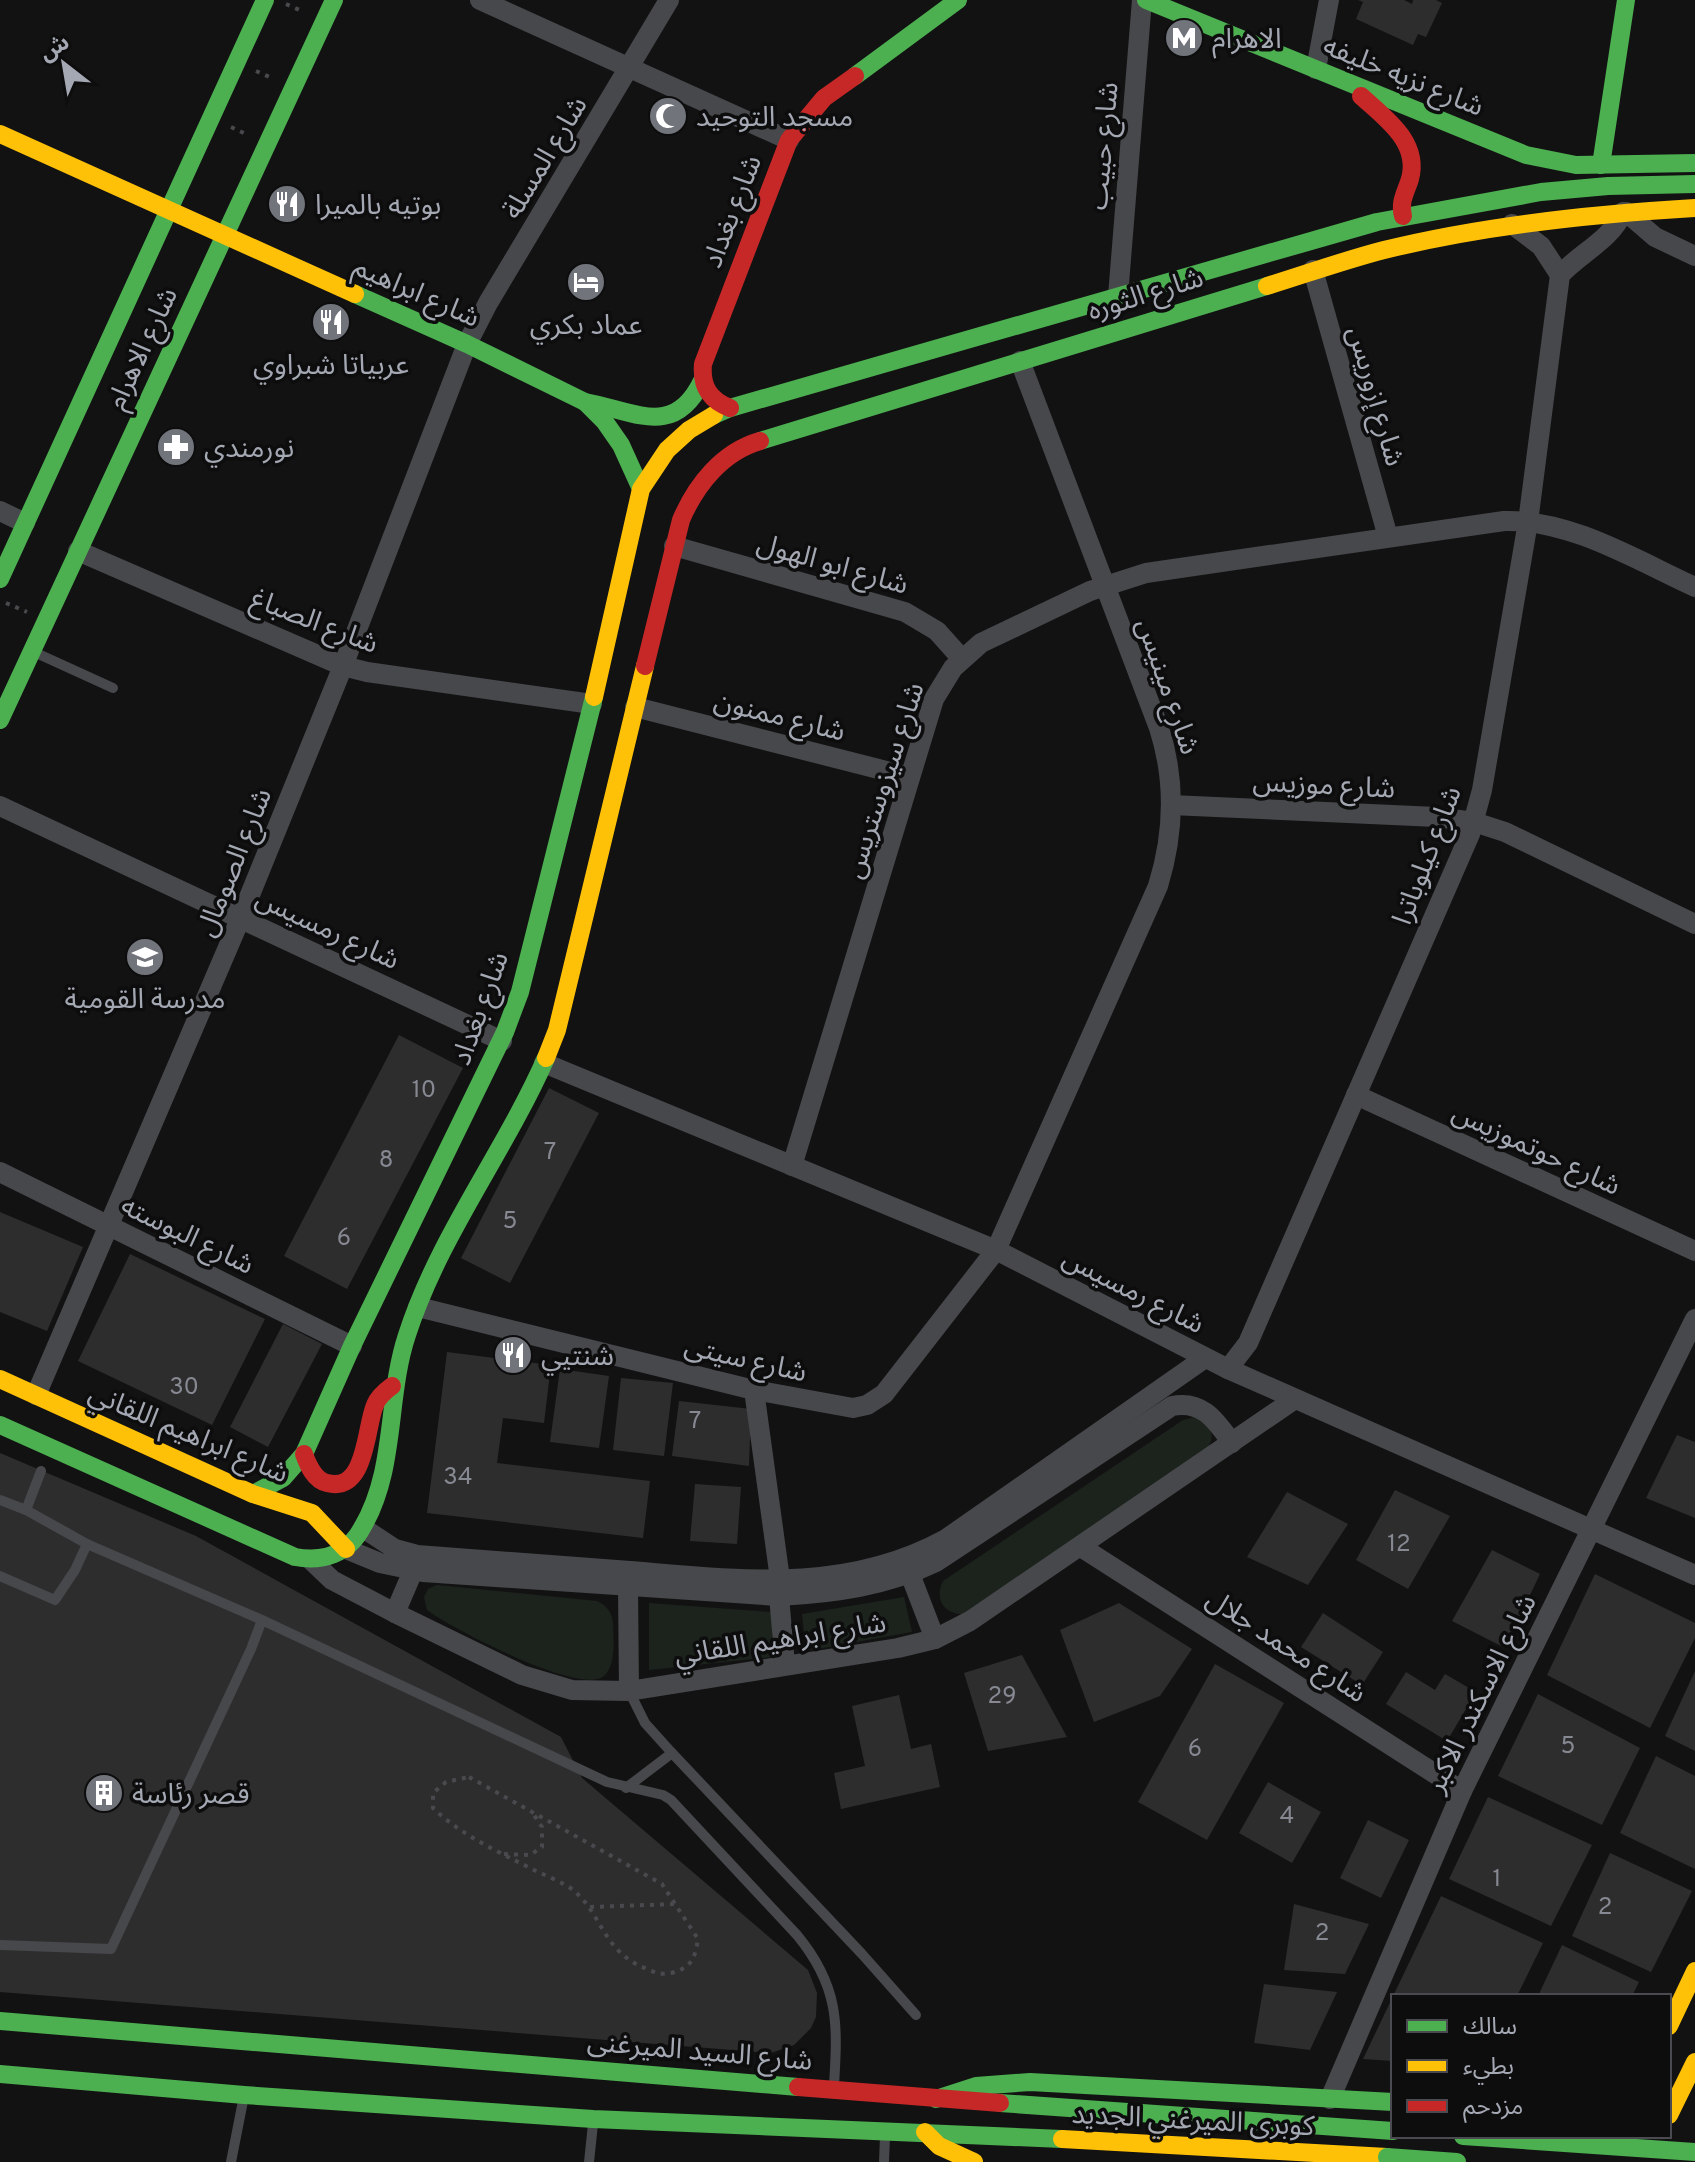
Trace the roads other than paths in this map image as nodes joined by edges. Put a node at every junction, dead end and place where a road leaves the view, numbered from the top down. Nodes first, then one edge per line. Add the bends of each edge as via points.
1 (265, 0) edge
2 (334, 0) edge
3 (480, 0) edge
4 (669, 0) edge
5 (958, 0) edge
6 (1144, 0) edge
7 (1329, 0) edge
8 (1626, 0) edge
9 (630, 68) junction
10 (1316, 69) junction
11 (1347, 84) junction
12 (1450, 124) junction
13 (0, 134) edge
14 (789, 140) junction
15 (1695, 163) edge
16 (1601, 165) junction
17 (1695, 184) edge
18 (1583, 188) junction
19 (1695, 208) edge
20 (168, 210) junction
21 (1625, 212) junction
22 (1403, 216) junction
23 (1512, 224) junction
24 (224, 236) junction
25 (1695, 256) edge
26 (1313, 270) junction
27 (1560, 275) junction
28 (1118, 296) junction
29 (467, 344) junction
30 (1020, 361) junction
31 (702, 381) junction
32 (585, 402) junction
33 (730, 408) junction
34 (641, 489) junction
35 (0, 511) edge
36 (1528, 522) junction
37 (25, 523) junction
38 (1388, 537) junction
39 (674, 546) junction
40 (78, 551) junction
41 (0, 579) edge
42 (1104, 586) junction
43 (1695, 587) edge
44 (32, 651) junction
45 (962, 659) junction
46 (343, 666) junction
47 (113, 688) dead end
48 (592, 704) junction
49 (635, 707) junction
50 (0, 720) edge
51 (910, 777) junction
52 (1171, 805) junction
53 (0, 806) edge
54 (1474, 822) junction
55 (241, 917) junction
56 (1695, 924) edge
57 (502, 1041) junction
58 (544, 1063) junction
59 (1356, 1095) junction
60 (792, 1166) junction
61 (0, 1172) edge
62 (109, 1226) junction
63 (996, 1250) junction
64 (1695, 1251) edge
65 (418, 1307) junction
66 (1695, 1319) edge
67 (352, 1346) junction
68 (1205, 1358) junction
69 (1228, 1369) junction
70 (0, 1379) edge
71 (396, 1384) junction
72 (754, 1390) junction
73 (36, 1395) junction
74 (1295, 1399) junction
75 (0, 1425) edge
76 (1232, 1443) junction
77 (304, 1454) junction
78 (41, 1471) dead end
79 (253, 1494) junction
80 (0, 1500) edge
81 (26, 1510) junction
82 (312, 1513) junction
83 (363, 1528) junction
84 (1591, 1531) junction
85 (87, 1544) junction
86 (1081, 1547) junction
87 (346, 1549) junction
88 (288, 1554) junction
89 (311, 1560) junction
90 (413, 1571) junction
91 (910, 1574) junction
92 (1695, 1575) edge
93 (0, 1576) edge
94 (628, 1588) junction
95 (779, 1588) junction
96 (395, 1613) junction
97 (262, 1620) junction
98 (935, 1639) junction
99 (785, 1665) junction
100 (629, 1691) junction
101 (672, 1753) junction
102 (626, 1788) junction
103 (1462, 1791) junction
104 (0, 1945) edge
105 (1695, 1971) edge
106 (916, 2015) dead end
107 (0, 2021) edge
108 (1671, 2022) edge
109 (1695, 2062) edge
110 (0, 2074) edge
111 (21, 2075) junction
112 (0, 2086) edge
113 (834, 2089) junction
114 (244, 2095) junction
115 (890, 2095) junction
116 (936, 2099) junction
117 (1330, 2099) junction
118 (1391, 2102) edge
119 (1671, 2111) edge
120 (593, 2119) junction
121 (886, 2130) junction
122 (1391, 2131) edge
123 (925, 2132) junction
124 (1461, 2138) edge
125 (1490, 2138) edge
126 (1614, 2138) edge
127 (1658, 2138) edge
128 (1695, 2152) edge
129 (231, 2162) edge
130 (589, 2162) edge
131 (884, 2162) edge
132 (974, 2162) edge
133 (1456, 2162) edge
134 (1602, 2162) edge
135 (1646, 2162) edge

1 - 20 main road, شارع الاهرام
2 - 24 main road, شارع الاهرام
3 - 9 street
4 - 9 street, شارع المسلة
5 - 14 main road, شارع بغداد via 831,92
6 - 10 main road, شارع نزيه خليفه
6 - 28 street, شارع حبيب
7 - 10 street
8 - 16 main road
9 - 14 street
9 - 29 street, شارع المسلة
10 - 11 main road, شارع نزيه خليفه
11 - 12 main road, شارع نزيه خليفه
11 - 22 main road via 1398,128 1408,144 1412,169 1400,205
12 - 16 main road, شارع نزيه خليفه via 1542,159
12 - 18 main road via 1466,143 1535,175
13 - 20 main road
14 - 31 main road, شارع بغداد via 703,364
15 - 16 main road
17 - 18 main road
18 - 22 main road, شارع الثوره
19 - 21 main road, شارع الثوره
20 - 24 main road, شارع ابراهيم
20 - 37 main road, شارع الاهرام
21 - 23 main road, شارع الثوره
21 - 25 street via 1655,237
21 - 27 street via 1609,234
22 - 28 main road, شارع الثوره
23 - 26 main road, شارع الثوره
23 - 27 street via 1541,246
24 - 29 main road, شارع ابراهيم
24 - 40 main road, شارع الاهرام
26 - 30 main road, شارع الثوره
26 - 38 street, شارع إزوريس
27 - 36 street, شارع كيلوباترا
28 - 33 main road, شارع الثوره
29 - 32 main road, شارع ابراهيم
29 - 46 street, شارع الصومال
30 - 39 main road, شارع الثوره via 741,449 700,484 686,507
30 - 42 street, شارع مينيس
31 - 32 main road, شارع ابراهيم via 688,406 662,418
31 - 33 main road via 715,401
32 - 34 main road, شارع ابراهيم via 621,445
33 - 34 main road, شارع الثوره via 677,439
34 - 48 main road, شارع بغداد
35 - 37 street
36 - 38 street, شارع سيزوستريس
36 - 43 street, شارع سيزوستريس via 1568,530
36 - 54 street, شارع كيلوباترا
37 - 41 main road, شارع الاهرام
38 - 42 street, شارع سيزوستريس via 1160,570
39 - 45 street, شارع ابو الهول via 905,612 937,631
39 - 49 main road
40 - 44 main road, شارع الاهرام
40 - 46 street, شارع الصباغ
42 - 45 street, شارع سيزوستريس via 993,637
42 - 52 street, شارع مينيس via 1162,739
44 - 47 lane
44 - 50 main road, شارع الاهرام
45 - 51 street, شارع سيزوستريس via 934,699
46 - 48 street, شارع الصباغ
46 - 55 street, شارع الصومال
48 - 57 main road, شارع بغداد via 520,992
49 - 51 street, شارع ممنون
49 - 58 main road via 561,1019
51 - 60 street, شارع سيزوستريس
52 - 54 street, شارع موزيس
52 - 63 street, شارع مينيس via 1158,886
53 - 55 street, شارع رمسيس
54 - 56 street, شارع موزيس via 1513,835
54 - 59 street, شارع كيلوباترا
55 - 57 street, شارع رمسيس
55 - 62 street, شارع الصومال
57 - 67 main road, شارع بغداد
58 - 60 street, شارع رمسيس
58 - 65 main road via 467,1202
59 - 64 street, شارع حوتموزيس
59 - 69 street, شارع كيلوباترا via 1248,1343
60 - 63 street, شارع رمسيس
61 - 62 street, شارع البوسته
62 - 67 street, شارع البوسته
62 - 73 street, شارع الصومال
63 - 68 street, شارع رمسيس
63 - 72 street, شارع سيتى via 873,1402 846,1407
65 - 71 main road
65 - 72 street, شارع سيتى
66 - 84 street, شارع الاسكندر الاكبر
67 - 77 main road, شارع بغداد
68 - 69 street, شارع رمسيس
68 - 95 street, شارع ابراهيم اللقاني via 931,1547 865,1571
69 - 74 street, شارع رمسيس
70 - 73 main road, شارع ابراهيم اللقاني
71 - 77 main road via 376,1404 363,1455 351,1477 337,1483 322,1480
71 - 83 main road via 385,1470
72 - 95 street
73 - 79 main road, شارع ابراهيم اللقاني
74 - 76 street, شارع ابراهيم اللقاني
74 - 84 street, شارع رمسيس
75 - 88 main road, شارع ابراهيم اللقاني
76 - 86 street, شارع ابراهيم اللقاني
76 - 91 street, شارع ابراهيم اللقاني via 1201,1408 1172,1406 960,1548
77 - 79 main road, شارع بغداد via 283,1478
78 - 81 lane
79 - 82 main road, شارع ابراهيم اللقاني
80 - 81 lane
81 - 85 lane
82 - 87 main road, شارع ابراهيم اللقاني
82 - 88 main road via 308,1538
83 - 87 main road
83 - 95 street, شارع ابراهيم اللقاني via 395,1549 417,1555 708,1577
84 - 92 street, شارع رمسيس
84 - 103 street, شارع الاسكندر الاكبر
85 - 93 lane via 55,1600
85 - 97 lane
86 - 98 street, شارع ابراهيم اللقاني
86 - 103 street, شارع محمد جلال
87 - 89 main road
87 - 90 street, شارع ابراهيم اللقاني
88 - 89 main road, شارع ابراهيم اللقاني
89 - 96 street, شارع ابراهيم اللقاني via 332,1580
90 - 94 street, شارع ابراهيم اللقاني
90 - 96 street
91 - 95 street, شارع ابراهيم اللقاني via 841,1591
91 - 98 street
94 - 95 street, شارع ابراهيم اللقاني
94 - 100 street
95 - 99 street
96 - 100 street, شارع ابراهيم اللقاني via 531,1679 572,1690
97 - 102 lane
97 - 104 lane via 111,1949
98 - 99 street, شارع ابراهيم اللقاني
99 - 100 street, شارع ابراهيم اللقاني
100 - 101 lane via 645,1723
101 - 102 lane
101 - 106 lane
102 - 113 lane via 671,1800 809,1950 835,2010
103 - 117 street, شارع الاسكندر الاكبر
105 - 108 main road
107 - 113 main road, شارع السيد الميرغنى
109 - 119 main road
110 - 111 main road
111 - 112 street
111 - 114 main road
113 - 115 main road, شارع السيد الميرغنى
114 - 120 main road
114 - 129 lane
115 - 116 main road, شارع السيد الميرغنى
115 - 121 main road
116 - 117 main road, شارع السيد الميرغنى via 976,2086 1030,2082
116 - 122 main road, كوبرى الميرغني الجديد
117 - 118 main road, شارع السيد الميرغنى
120 - 121 main road
120 - 130 lane
121 - 123 main road
121 - 131 lane
123 - 132 main road via 939,2146
123 - 133 main road, كوبرى الميرغني الجديد, bridge
124 - 133 main road
125 - 128 main road, bridge
126 - 134 main road
127 - 135 main road

